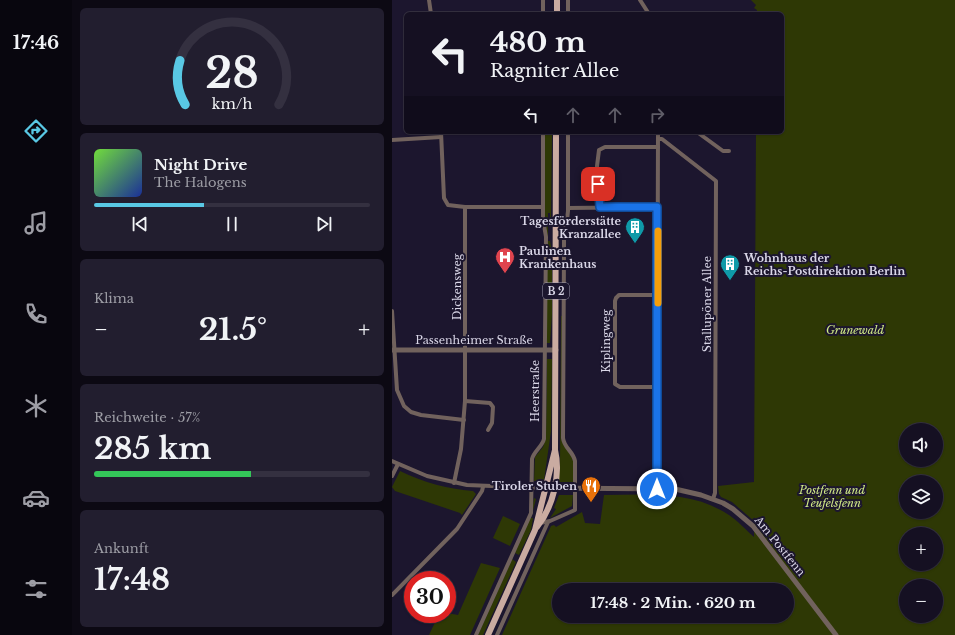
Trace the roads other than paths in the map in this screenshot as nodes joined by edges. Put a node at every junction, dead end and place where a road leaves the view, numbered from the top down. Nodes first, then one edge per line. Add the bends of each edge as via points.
1 (429, 0) edge
2 (543, 0) edge
3 (557, 0) edge
4 (568, 0) edge
5 (640, 0) edge
6 (431, 12) edge
7 (543, 12) edge
8 (557, 12) edge
9 (568, 12) edge
10 (648, 12) edge
11 (543, 134) edge
12 (556, 134) edge
13 (568, 134) edge
14 (658, 134) edge
15 (700, 134) edge
16 (441, 137) joint
17 (658, 139) junction
18 (392, 140) edge
19 (658, 147) junction
20 (729, 151) dead end
21 (465, 207) junction
22 (543, 207) junction
23 (600, 207) junction
24 (657, 207) junction
25 (568, 208) junction
26 (658, 295) junction
27 (392, 311) edge
28 (394, 350) edge
29 (465, 350) junction
30 (545, 350) junction
31 (556, 350) junction
32 (657, 387) junction
33 (465, 401) junction
34 (464, 420) junction
35 (488, 430) dead end
36 (555, 450) junction
37 (392, 461) edge
38 (398, 464) junction
39 (392, 476) edge
40 (454, 483) junction
41 (483, 487) junction
42 (532, 488) junction
43 (546, 488) junction
44 (555, 488) junction
45 (576, 488) junction
46 (657, 489) junction
47 (713, 499) junction
48 (548, 522) junction
49 (540, 523) junction
50 (535, 530) junction
51 (392, 595) edge
52 (476, 635) edge
53 (488, 635) edge
54 (497, 635) edge
55 (836, 635) edge

1 - 6 street
2 - 7 street
3 - 8 main road
4 - 9 street
5 - 10 street
11 - 22 street, Heerstraße
12 - 31 main road, Heerstraße / B 2
13 - 25 street
14 - 17 street
15 - 20 street via 723,151
16 - 18 street
16 - 21 street via 445,202 452,206
17 - 19 street
17 - 47 street, Stallupöner Allee via 662,139 716,180
19 - 23 street via 605,147 599,150 597,166
19 - 24 street
21 - 22 street
21 - 29 street, Dickensweg
22 - 30 street, Heerstraße via 546,237
23 - 24 street
23 - 25 street
24 - 26 street
25 - 45 street via 564,229 563,438 565,446 574,457
26 - 32 street
26 - 32 street, Kiplingweg via 619,295 615,301 615,384 620,387
27 - 28 street
28 - 29 street, Passenheimer Straße
28 - 34 street via 397,390 404,406 411,412 421,415
29 - 30 street, Passenheimer Straße
29 - 33 street, Dickensweg
30 - 31 street, Passenheimer Straße
30 - 42 street, Heerstraße via 544,439 533,457
31 - 36 main road, Heerstraße / B 2
32 - 46 street
33 - 34 street, Dickensweg
33 - 35 street via 492,405 492,423
34 - 40 street, Dickensweg
36 - 43 main road, Heerstraße / B 2
36 - 44 main road, Heerstraße / B 2
37 - 38 street
38 - 39 street
38 - 40 street via 427,476
40 - 41 street
41 - 42 street
41 - 51 street via 457,529
42 - 43 street
42 - 52 street, Heerstraße via 530,513
43 - 44 street, Am Postfenn
43 - 50 main road, Heerstraße / B 2
44 - 45 street, Am Postfenn
44 - 49 main road, Heerstraße / B 2
45 - 46 street, Am Postfenn
45 - 48 street via 575,510
46 - 47 street, Am Postfenn via 675,489
47 - 55 street, Am Postfenn via 733,509 753,526
48 - 49 street
48 - 54 street
49 - 50 main road, Heerstraße / B 2
50 - 53 main road, Heerstraße / B 2

